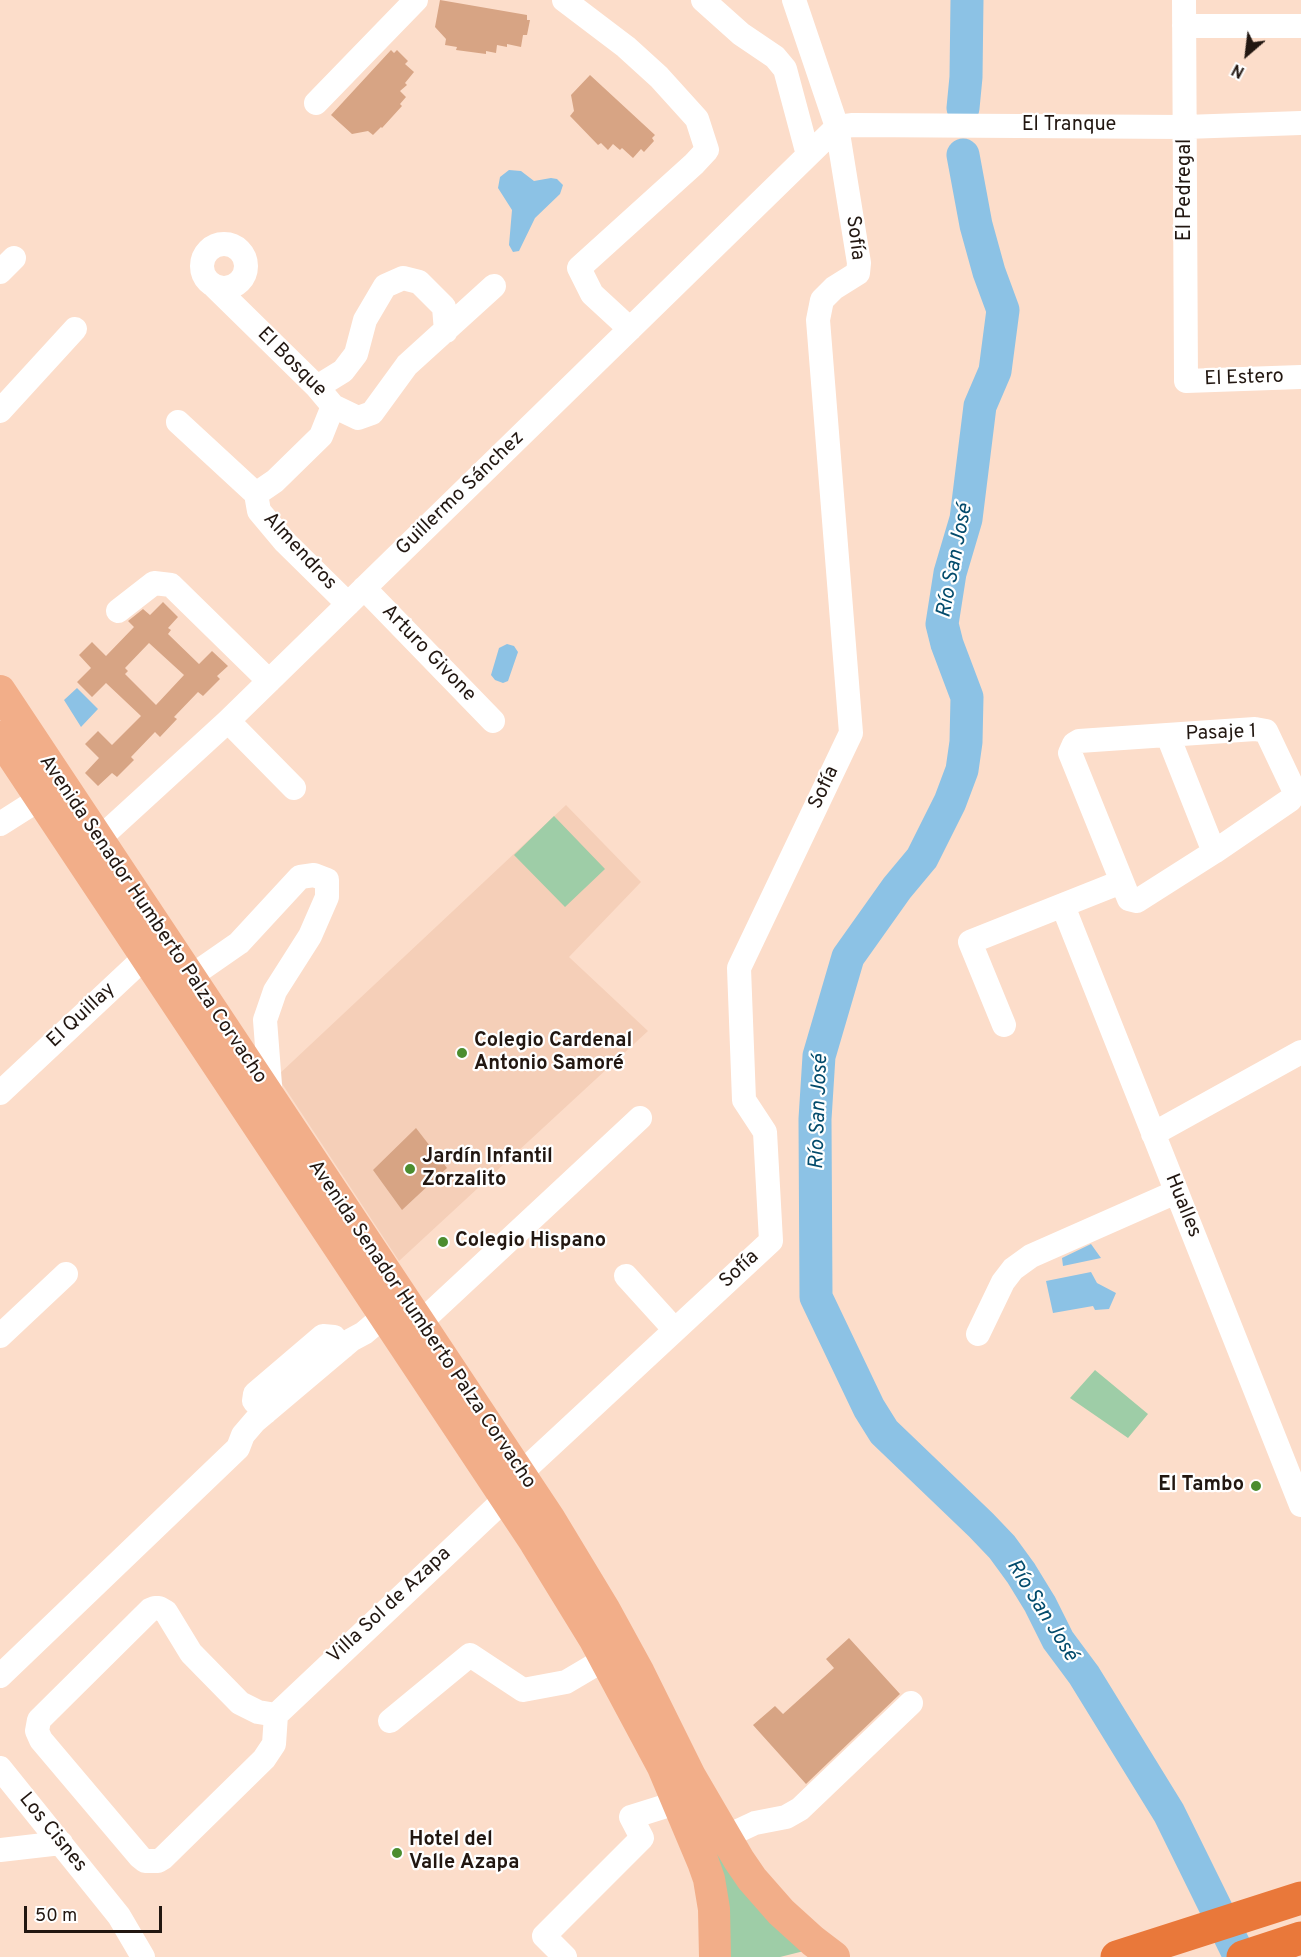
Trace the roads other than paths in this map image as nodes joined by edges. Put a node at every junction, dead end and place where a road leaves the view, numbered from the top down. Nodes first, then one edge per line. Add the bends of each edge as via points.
1 (416, 0) edge
2 (564, 0) edge
3 (703, 0) edge
4 (728, 0) edge
5 (794, 0) edge
6 (1184, 0) edge
7 (1184, 26) junction
8 (1301, 26) edge
9 (739, 32) junction
10 (316, 103) dead end
11 (1301, 123) edge
12 (837, 127) junction
13 (1185, 127) junction
14 (808, 155) junction
15 (494, 286) dead end
16 (215, 287) dead end
17 (75, 329) dead end
18 (630, 329) junction
19 (446, 331) junction
20 (1301, 377) edge
21 (1186, 381) joint
22 (317, 387) junction
23 (333, 406) junction
24 (0, 411) edge
25 (178, 422) dead end
26 (256, 494) junction
27 (356, 596) junction
28 (118, 611) dead end
29 (269, 681) junction
30 (0, 691) edge
31 (228, 720) junction
32 (493, 721) dead end
33 (1168, 736) junction
34 (0, 737) edge
35 (294, 788) dead end
36 (41, 798) junction
37 (0, 824) edge
38 (89, 848) junction
39 (1214, 852) junction
40 (1121, 882) junction
41 (1063, 906) junction
42 (155, 948) junction
43 (190, 977) junction
44 (1004, 1025) dead end
45 (1301, 1052) edge
46 (0, 1093) edge
47 (271, 1098) junction
48 (640, 1118) dead end
49 (1153, 1134) junction
50 (1176, 1192) junction
51 (66, 1274) dead end
52 (626, 1276) dead end
53 (384, 1316) junction
54 (420, 1323) junction
55 (675, 1330) junction
56 (978, 1334) dead end
57 (0, 1335) edge
58 (512, 1486) junction
59 (1301, 1505) edge
60 (605, 1659) junction
61 (0, 1676) edge
62 (911, 1703) dead end
63 (276, 1714) junction
64 (390, 1721) dead end
65 (0, 1768) edge
66 (679, 1802) junction
67 (725, 1837) junction
68 (61, 1843) junction
69 (0, 1850) edge
70 (1301, 1898) edge
71 (1290, 1942) edge
72 (143, 1957) edge
73 (565, 1957) edge
74 (715, 1957) edge
75 (834, 1957) edge
76 (1117, 1957) edge
77 (1243, 1957) edge

1 - 10 street
2 - 18 street via 658,77 697,119 707,150 579,268 592,294
3 - 9 street
4 - 9 street
5 - 12 street, Sofía
6 - 7 street, El Pedregal
7 - 8 street
7 - 13 street, El Pedregal
9 - 14 street via 776,57 785,69
11 - 13 street, El Tranque
12 - 13 street, El Tranque
12 - 14 street, Guillermo Sánchez
12 - 55 street, Sofía via 859,263 858,273 822,300 818,320 851,733 739,968 744,1100 765,1132 771,1241
13 - 21 street, El Pedregal
14 - 18 street, Guillermo Sánchez
15 - 19 street
16 - 22 street, El Bosque
17 - 24 street
18 - 27 street, Guillermo Sánchez
19 - 22 street via 444,307 419,282 403,278 385,286 375,301 365,320 356,354 343,371
19 - 23 street via 407,365 372,413 358,418
20 - 21 street, El Estero
22 - 23 street, El Bosque
23 - 26 street, El Bosque via 321,436
25 - 26 street, Almendros
26 - 27 street, Almendros via 259,511 285,542
27 - 29 street, Guillermo Sánchez
27 - 32 street, Arturo Givone
28 - 29 street via 154,583 171,585
29 - 31 street, Guillermo Sánchez
30 - 38 main road, Avenida Senador Humberto Palza Corvacho
31 - 35 street
31 - 38 street, Guillermo Sánchez
33 - 39 street
33 - 39 street, Pasaje 1 via 1266,731 1294,790 1290,800
33 - 40 street, Pasaje 1 via 1079,741 1071,748
34 - 36 main road, Avenida Senador Humberto Palza Corvacho
36 - 37 street
36 - 38 main road, Avenida Senador Humberto Palza Corvacho
38 - 42 main road, Avenida Senador Humberto Palza Corvacho
39 - 40 street, Pasaje 1 via 1137,901 1129,899
40 - 41 street
41 - 44 street via 970,942
41 - 49 street, Hualles
42 - 43 main road, Avenida Senador Humberto Palza Corvacho
42 - 46 street, El Quillay
42 - 53 main road, Avenida Senador Humberto Palza Corvacho
43 - 47 main road, Avenida Senador Humberto Palza Corvacho
43 - 47 street via 239,943 300,877 314,875 327,880 327,897 310,936 275,991 265,1020
45 - 49 street
47 - 54 main road, Avenida Senador Humberto Palza Corvacho
48 - 54 street
49 - 50 street, Hualles
50 - 56 street via 1031,1256 1003,1282
50 - 59 street, Hualles
51 - 57 street
52 - 55 street
53 - 58 main road, Avenida Senador Humberto Palza Corvacho
53 - 61 street via 265,1413 243,1435 238,1448
54 - 58 main road, Avenida Senador Humberto Palza Corvacho
55 - 58 street, Sofía
58 - 60 main road, Avenida Senador Humberto Palza Corvacho
58 - 63 street, Villa Sol de Azapa
58 - 67 main road, Avenida Senador Humberto Palza Corvacho via 598,1600
60 - 64 street via 566,1682 523,1690 470,1655
60 - 66 main road, Avenida Senador Humberto Palza Corvacho
62 - 67 street via 800,1809 786,1817 755,1822
63 - 63 street via 240,1704 191,1653 166,1612 154,1608 39,1720 37,1731 140,1857 152,1862 163,1858 264,1759 274,1744
65 - 68 street, Los Cisnes
66 - 73 street via 631,1817 642,1839 544,1936
66 - 74 main road, Avenida Senador Humberto Palza Corvacho via 709,1879
67 - 75 main road, Avenida Senador Humberto Palza Corvacho via 767,1897
68 - 69 street
68 - 72 street, Los Cisnes via 119,1916
70 - 76 highway
71 - 77 highway

